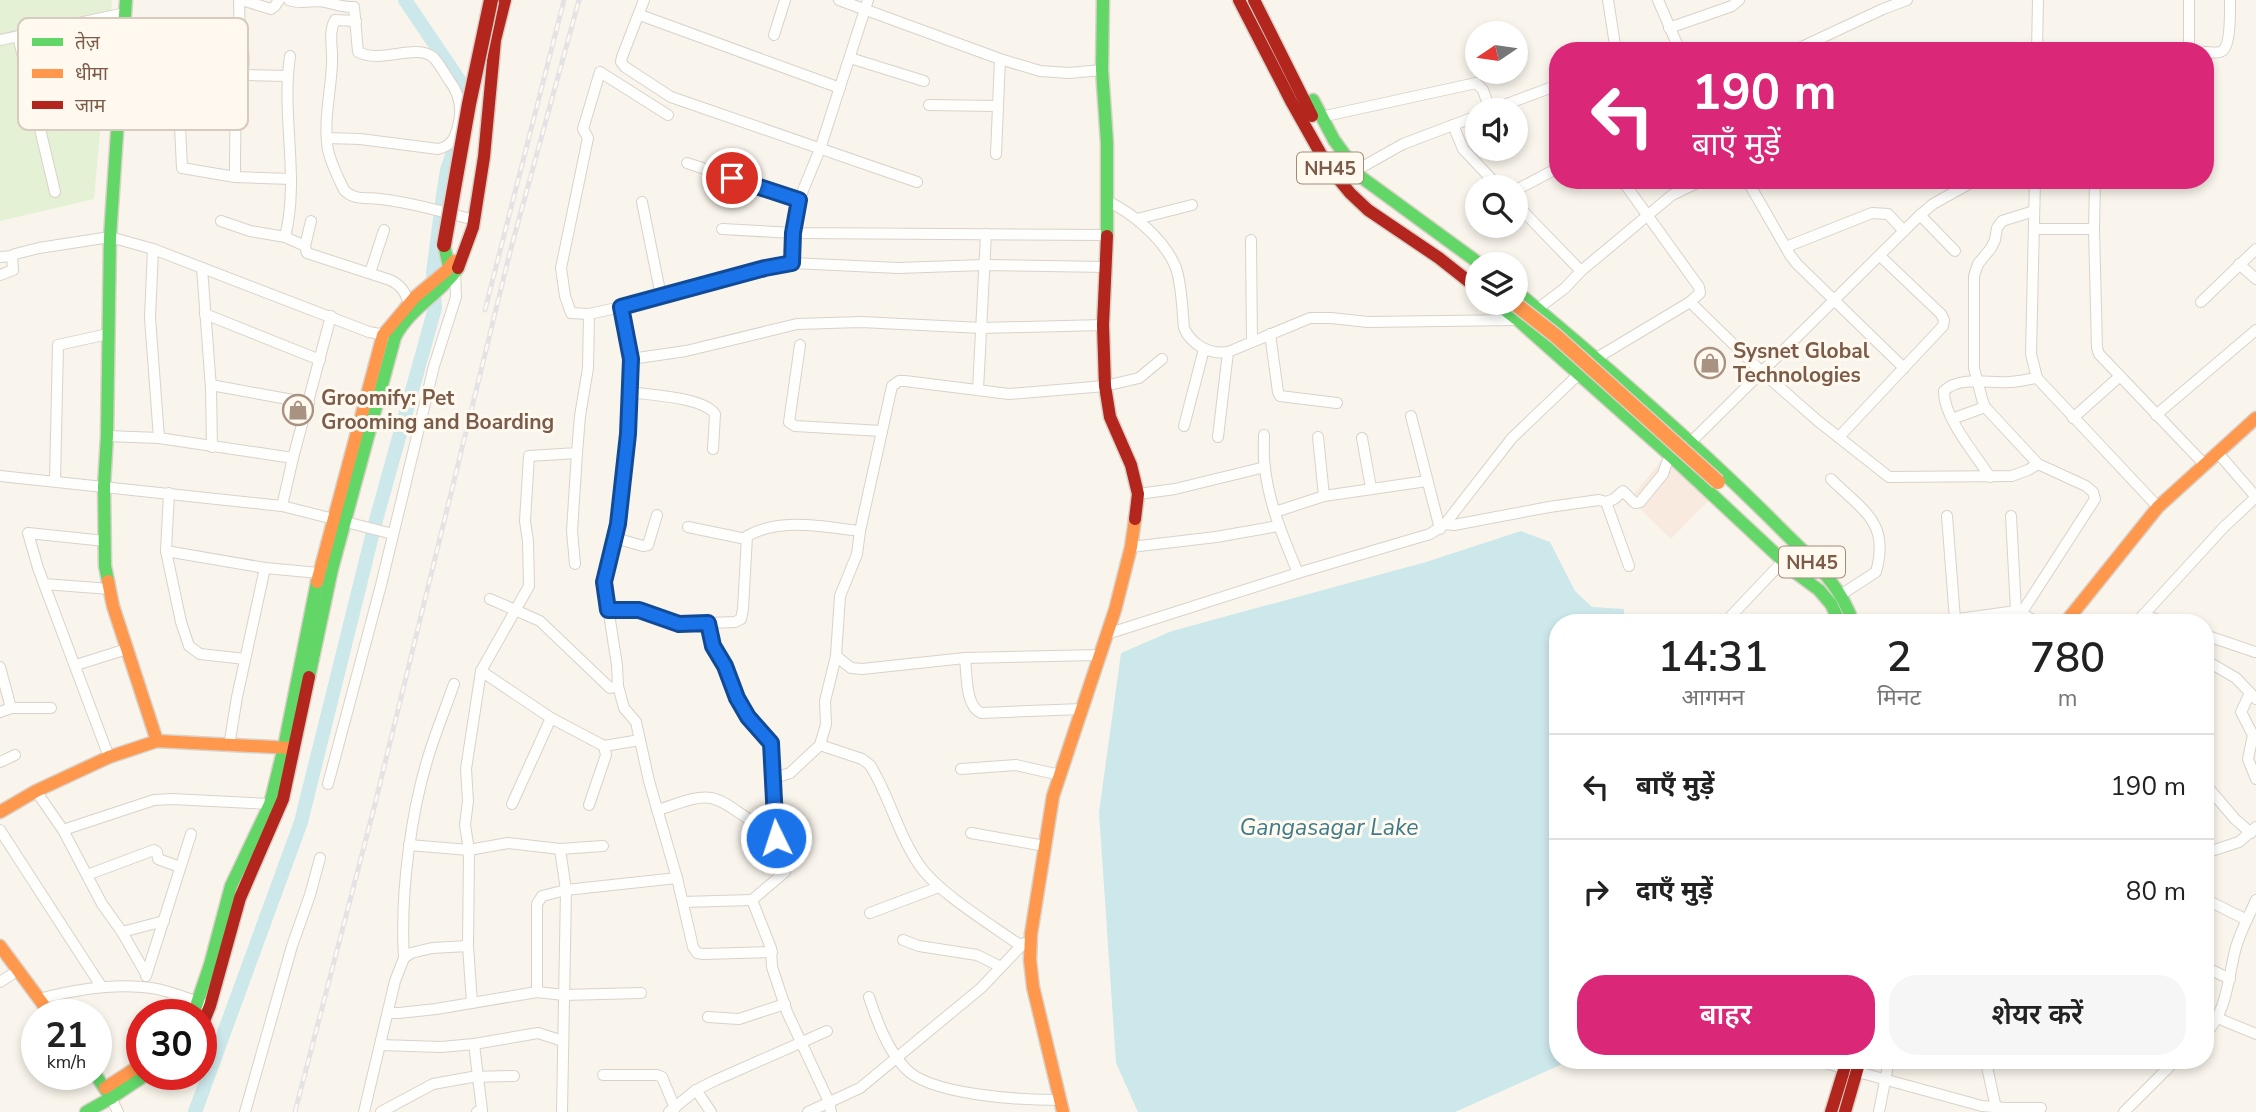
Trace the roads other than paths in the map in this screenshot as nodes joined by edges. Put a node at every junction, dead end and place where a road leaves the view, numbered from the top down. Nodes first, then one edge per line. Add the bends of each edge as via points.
1 (241, 0) edge
2 (279, 0) edge
3 (289, 0) edge
4 (491, 0) edge
5 (497, 0) edge
6 (505, 0) edge
7 (644, 0) edge
8 (785, 0) edge
9 (839, 0) edge
10 (1103, 0) edge
11 (1240, 0) edge
12 (1254, 0) edge
13 (1264, 0) edge
14 (1608, 0) edge
15 (1658, 0) edge
16 (1739, 0) edge
17 (1907, 0) edge
18 (2038, 0) edge
19 (2189, 0) edge
20 (2230, 0) edge
21 (1882, 4) edge
22 (867, 5) edge
23 (126, 7) edge
24 (640, 15) junction
25 (85, 18) edge
26 (241, 18) edge
27 (356, 20) junction
28 (1669, 28) junction
29 (774, 35) dead end
30 (18, 36) edge
31 (0, 40) edge
32 (1615, 42) edge
33 (1676, 42) edge
34 (1810, 42) edge
35 (2037, 42) edge
36 (2189, 42) edge
37 (2214, 52) edge
38 (290, 56) dead end
39 (850, 58) junction
40 (1000, 59) junction
41 (1102, 70) junction
42 (248, 75) edge
43 (287, 76) junction
44 (646, 81) junction
45 (924, 81) dead end
46 (840, 88) junction
47 (1549, 88) edge
48 (639, 97) junction
49 (1486, 98) edge
50 (1523, 98) edge
51 (929, 105) dead end
52 (998, 106) junction
53 (668, 115) dead end
54 (1321, 117) junction
55 (1465, 120) edge
56 (1453, 125) junction
57 (40, 130) edge
58 (116, 130) edge
59 (180, 130) edge
60 (236, 130) edge
61 (327, 138) junction
62 (820, 149) junction
63 (996, 154) dead end
64 (687, 163) dead end
65 (1355, 171) junction
66 (1549, 173) edge
67 (1488, 175) edge
68 (235, 177) junction
69 (291, 179) junction
70 (917, 182) dead end
71 (1528, 184) edge
72 (1628, 189) edge
73 (1684, 189) edge
74 (1753, 189) edge
75 (1960, 189) edge
76 (2035, 189) edge
77 (2095, 189) edge
78 (55, 192) dead end
79 (799, 200) junction
80 (1107, 201) junction
81 (642, 202) dead end
82 (1192, 205) dead end
83 (2035, 211) junction
84 (1920, 215) junction
85 (1528, 216) edge
86 (1647, 216) junction
87 (467, 218) junction
88 (1138, 219) junction
89 (221, 221) dead end
90 (311, 221) dead end
91 (722, 229) dead end
92 (2034, 229) junction
93 (2094, 229) junction
94 (384, 230) dead end
95 (1904, 231) junction
96 (793, 233) junction
97 (986, 234) junction
98 (1106, 235) junction
99 (110, 237) junction
100 (285, 237) junction
101 (1251, 240) dead end
102 (305, 246) junction
103 (1786, 247) junction
104 (153, 248) junction
105 (2256, 249) edge
106 (1955, 251) dead end
107 (1465, 253) edge
108 (12, 256) junction
109 (1880, 256) junction
110 (0, 257) edge
111 (792, 263) junction
112 (2239, 264) junction
113 (984, 265) junction
114 (1465, 266) edge
115 (1106, 267) junction
116 (202, 268) junction
117 (451, 270) junction
118 (1581, 271) junction
119 (370, 274) junction
120 (0, 275) edge
121 (1465, 279) edge
122 (2256, 279) edge
123 (661, 296) junction
124 (1835, 300) junction
125 (1528, 301) edge
126 (414, 302) junction
127 (1690, 302) junction
128 (2201, 302) dead end
129 (621, 307) junction
130 (1538, 309) junction
131 (205, 314) junction
132 (589, 314) junction
133 (1528, 314) edge
134 (1512, 315) edge
135 (331, 316) junction
136 (1518, 320) junction
137 (1103, 326) junction
138 (982, 328) junction
139 (2256, 330) edge
140 (108, 334) junction
141 (1270, 334) junction
142 (389, 336) junction
143 (1252, 342) junction
144 (800, 345) dead end
145 (1204, 349) junction
146 (1228, 352) junction
147 (631, 359) junction
148 (1162, 359) dead end
149 (1595, 359) junction
150 (320, 360) junction
151 (1904, 368) junction
152 (1762, 372) junction
153 (1579, 374) junction
154 (2119, 377) junction
155 (2037, 378) junction
156 (1977, 381) junction
157 (211, 386) junction
158 (1105, 386) junction
159 (978, 390) junction
160 (629, 392) junction
161 (309, 403) junction
162 (1337, 403) dead end
163 (1985, 407) junction
164 (2156, 415) junction
165 (1411, 416) dead end
166 (2073, 418) junction
167 (2256, 418) edge
168 (1952, 419) junction
169 (1184, 426) dead end
170 (882, 430) junction
171 (1264, 435) dead end
172 (107, 436) junction
173 (1318, 436) dead end
174 (1839, 437) junction
175 (159, 438) junction
176 (1218, 438) dead end
177 (1362, 438) dead end
178 (1690, 444) junction
179 (212, 447) junction
180 (713, 449) dead end
181 (578, 453) junction
182 (2218, 453) junction
183 (293, 458) junction
184 (1673, 458) junction
185 (2038, 464) junction
186 (2205, 465) junction
187 (1265, 467) junction
188 (0, 476) edge
189 (1990, 477) junction
190 (1831, 479) dead end
191 (55, 481) junction
192 (1427, 481) junction
193 (1718, 482) junction
194 (104, 486) junction
195 (1371, 488) junction
196 (169, 493) junction
197 (1138, 494) junction
198 (1324, 496) junction
199 (2256, 497) edge
200 (1606, 502) junction
201 (282, 506) junction
202 (2158, 507) junction
203 (1759, 508) junction
204 (1275, 512) junction
205 (657, 515) dead end
206 (1947, 516) dead end
207 (2011, 516) dead end
208 (345, 522) junction
209 (1742, 524) junction
210 (1278, 526) junction
211 (1442, 526) junction
212 (688, 527) dead end
213 (860, 531) junction
214 (388, 533) junction
215 (615, 538) junction
216 (746, 539) junction
217 (105, 541) junction
218 (1131, 547) junction
219 (166, 551) junction
220 (1783, 561) junction
221 (575, 564) dead end
222 (1629, 566) dead end
223 (265, 568) junction
224 (319, 573) junction
225 (1298, 573) junction
226 (44, 584) junction
227 (110, 589) junction
228 (1842, 594) junction
229 (490, 599) dead end
230 (515, 610) junction
231 (608, 610) junction
232 (2019, 612) junction
233 (1733, 614) edge
234 (1836, 614) edge
235 (1850, 614) edge
236 (1955, 614) edge
237 (2001, 614) edge
238 (2023, 614) edge
239 (2072, 614) edge
240 (2144, 614) edge
241 (708, 623) junction
242 (1107, 634) junction
243 (2214, 638) edge
244 (127, 649) junction
245 (2255, 652) edge
246 (1100, 655) junction
247 (836, 656) junction
248 (965, 658) junction
249 (245, 659) junction
250 (76, 665) junction
251 (2214, 665) edge
252 (0, 667) edge
253 (481, 671) junction
254 (454, 684) dead end
255 (618, 687) junction
256 (2253, 696) edge
257 (11, 708) junction
258 (51, 708) dead end
259 (1082, 709) junction
260 (0, 712) edge
261 (551, 718) junction
262 (640, 740) junction
263 (157, 741) junction
264 (820, 745) junction
265 (229, 746) junction
266 (604, 746) junction
267 (290, 748) junction
268 (15, 755) dead end
269 (109, 757) junction
270 (0, 762) edge
271 (961, 769) dead end
272 (1060, 775) junction
273 (772, 779) junction
274 (2256, 779) edge
275 (328, 784) dead end
276 (36, 791) junction
277 (2214, 794) edge
278 (270, 804) junction
279 (512, 804) dead end
280 (589, 805) dead end
281 (657, 810) junction
282 (0, 812) edge
283 (776, 828) junction
284 (0, 830) edge
285 (63, 830) junction
286 (2253, 830) edge
287 (971, 833) dead end
288 (191, 834) dead end
289 (409, 845) junction
290 (603, 846) dead end
291 (1045, 846) junction
292 (560, 849) junction
293 (468, 850) junction
294 (2214, 850) edge
295 (320, 858) dead end
296 (180, 867) junction
297 (87, 875) junction
298 (677, 878) junction
299 (939, 887) junction
300 (566, 890) junction
301 (752, 900) junction
302 (2256, 900) edge
303 (683, 902) junction
304 (2214, 904) edge
305 (870, 913) dead end
306 (2247, 920) junction
307 (164, 921) junction
308 (122, 932) junction
309 (1031, 934) junction
310 (903, 940) dead end
311 (0, 946) edge
312 (468, 946) junction
313 (1021, 946) junction
314 (772, 952) junction
315 (404, 958) junction
316 (0, 960) edge
317 (1001, 967) junction
318 (2214, 971) edge
319 (146, 974) junction
320 (5, 978) edge
321 (2230, 979) junction
322 (24, 985) junction
323 (101, 986) junction
324 (144, 987) junction
325 (537, 992) junction
326 (641, 993) dead end
327 (564, 995) junction
328 (869, 997) dead end
329 (32, 999) edge
330 (39, 999) joint
331 (176, 999) edge
332 (202, 999) edge
333 (203, 999) edge
334 (472, 1003) junction
335 (785, 1004) junction
336 (388, 1013) junction
337 (708, 1017) dead end
338 (2214, 1017) edge
339 (2217, 1018) junction
340 (2214, 1022) edge
341 (827, 1031) dead end
342 (2256, 1034) edge
343 (563, 1041) junction
344 (802, 1043) junction
345 (474, 1044) junction
346 (380, 1045) junction
347 (897, 1056) junction
348 (1850, 1069) edge
349 (1851, 1069) edge
350 (1861, 1069) edge
351 (1887, 1069) edge
352 (1987, 1069) edge
353 (2167, 1069) edge
354 (603, 1075) dead end
355 (514, 1076) dead end
356 (478, 1077) junction
357 (1885, 1079) junction
358 (126, 1081) edge
359 (126, 1089) edge
360 (696, 1090) junction
361 (108, 1101) edge
362 (1062, 1106) edge
363 (830, 1107) edge
364 (1996, 1108) junction
365 (2041, 1108) dead end
366 (672, 1110) edge
367 (88, 1111) edge
368 (245, 1112) edge
369 (363, 1112) edge
370 (381, 1112) edge
371 (477, 1112) edge
372 (562, 1112) edge
373 (711, 1112) edge
374 (808, 1112) edge
375 (1831, 1112) edge
376 (1844, 1112) edge
377 (1879, 1112) edge
378 (2124, 1112) edge

1 - 2 street via 271,9
1 - 26 street
3 - 27 street via 354,7
4 - 117 main road, bridge via 444,245
5 - 87 main road via 487,40 484,101
6 - 117 main road via 495,40 473,227 461,264
7 - 24 street
8 - 29 street
9 - 22 street
10 - 41 main road
11 - 121 main road, NH45 via 1327,165 1368,210
12 - 114 main road via 1343,171 1366,194
13 - 54 main road, NH45
14 - 32 street
15 - 28 street
16 - 28 street
17 - 21 street
18 - 35 street
19 - 36 street
20 - 37 street via 2228,42 2221,52
21 - 34 street
22 - 39 street
22 - 40 street
23 - 25 street
24 - 44 street via 621,62
24 - 46 street
27 - 61 street via 335,20 332,25
27 - 61 street via 356,49 362,54 412,52 433,58 459,97 459,124 453,142 438,149
28 - 33 street
30 - 31 street
38 - 43 street
39 - 45 street
39 - 46 street
40 - 41 street via 1041,71
40 - 52 street
41 - 80 main road
42 - 43 street
43 - 69 street
44 - 48 street
44 - 62 street via 671,97
46 - 62 street
47 - 50 street
48 - 53 street
48 - 132 street via 600,72 583,129 588,138 561,268 571,313
49 - 54 street via 1476,83
51 - 52 street
52 - 63 street
54 - 65 main road, NH45
55 - 56 street
56 - 65 street via 1403,144
56 - 67 street via 1463,149
57 - 78 street
58 - 99 main road
59 - 68 street via 182,168
60 - 68 street
61 - 87 street via 336,172 349,195
62 - 70 street
62 - 79 street
64 - 79 street
65 - 107 main road, NH45
66 - 71 street
68 - 69 street
69 - 100 street
72 - 86 street
73 - 86 street
74 - 103 street
75 - 84 street
76 - 83 street
77 - 93 street
79 - 96 street
80 - 88 street
80 - 98 main road
81 - 123 street
82 - 88 street
83 - 92 street
83 - 156 street via 2002,220 1991,248 1975,269
84 - 95 street
84 - 106 street
85 - 118 street
86 - 118 street
86 - 127 street via 1699,287 1698,297
87 - 117 main road
88 - 145 street via 1172,260 1184,328
89 - 100 street
90 - 102 street
91 - 96 street
92 - 93 street
92 - 155 street via 2031,354
93 - 154 street via 2096,348
94 - 119 street
95 - 103 street via 1888,214 1878,212
95 - 109 street
96 - 97 street
96 - 111 street
97 - 98 street
97 - 113 street
98 - 115 main road
99 - 104 street
99 - 108 street
99 - 140 main road
100 - 102 street
101 - 143 street
102 - 119 street via 307,253
103 - 124 street
104 - 116 street
104 - 175 street via 150,317
105 - 112 street
108 - 110 street
108 - 120 street via 13,270
109 - 124 street
109 - 151 street via 1944,320 1941,331
111 - 113 street via 898,268
111 - 123 street
112 - 122 street
112 - 128 street
113 - 115 street
113 - 138 street
115 - 137 main road
116 - 131 street
116 - 135 street
117 - 126 main road
117 - 214 street via 456,297
118 - 130 street
119 - 126 street via 396,283
123 - 129 street
124 - 151 street
124 - 152 street
125 - 130 main road, NH45
126 - 142 main road
127 - 149 street
127 - 152 street
129 - 132 street
129 - 147 street
130 - 136 street
130 - 149 main road, NH45
131 - 150 street
131 - 157 street
132 - 181 street
133 - 193 main road, bridge
134 - 136 main road, NH45
135 - 142 street
135 - 150 street
136 - 141 street via 1310,318
136 - 153 main road, NH45
137 - 138 street
137 - 158 main road
138 - 147 street via 792,325 686,351
138 - 159 street
139 - 164 street
140 - 172 main road
140 - 191 street via 58,345
141 - 143 street
141 - 162 street via 1280,396
142 - 208 main road
143 - 146 street
144 - 170 street via 788,418 792,425
145 - 146 street
145 - 169 street
146 - 176 street
147 - 160 street
148 - 158 street via 1139,378
149 - 178 main road, NH45
150 - 161 street
151 - 174 street
152 - 174 street
152 - 178 street
153 - 184 main road, NH45
153 - 211 street via 1512,438
154 - 164 street
154 - 166 street
155 - 156 street via 2008,383
155 - 166 street
156 - 163 street
156 - 168 street via 1944,391
157 - 161 street
157 - 179 street
158 - 159 street via 1009,394
158 - 197 main road via 1110,417
159 - 170 street via 899,382 892,386
160 - 180 street via 710,408 715,414
160 - 215 street
161 - 183 street
163 - 168 street
163 - 185 street
164 - 186 street
165 - 192 street
166 - 202 street
167 - 182 main road
168 - 189 street
170 - 213 street
171 - 187 street
172 - 175 street
172 - 194 main road
173 - 198 street
174 - 189 street via 1889,477
175 - 179 street
177 - 195 street
178 - 184 street
178 - 203 main road, NH45
179 - 183 street
181 - 221 street via 572,531
181 - 230 street via 529,456 528,586
182 - 186 main road
182 - 199 street
183 - 201 street
184 - 200 street via 1640,502 1623,491
184 - 209 main road, NH45
185 - 189 street via 2012,475
185 - 232 street via 2086,486 2095,499
186 - 202 main road
187 - 197 street
187 - 204 street
188 - 191 street
190 - 228 street via 1873,521 1880,538 1876,572
191 - 194 street
192 - 195 street
192 - 211 street
193 - 203 main road
193 - 209 main road
194 - 196 street
194 - 217 main road
195 - 198 street
196 - 201 street
196 - 219 street
197 - 218 main road
198 - 204 street
199 - 240 street
200 - 211 street
200 - 222 street
201 - 208 street
202 - 239 main road
203 - 228 main road, NH45
204 - 210 street
205 - 215 street via 649,545
206 - 236 street
207 - 232 street
208 - 214 street
208 - 224 main road
208 - 267 main road
209 - 220 main road, NH45
210 - 218 street
210 - 225 street
211 - 225 street via 1430,534
212 - 216 street
213 - 216 street via 796,525 754,533
213 - 247 street via 857,554 840,596
214 - 275 street
215 - 231 street via 604,582
216 - 241 street via 741,619
217 - 226 street via 28,533
217 - 227 main road
218 - 242 main road
219 - 223 street
219 - 249 street via 189,646 200,654
220 - 233 street
220 - 234 main road, NH45 via 1819,590
223 - 224 street
223 - 249 street
224 - 267 main road
225 - 242 street
226 - 227 street
226 - 250 street
227 - 244 main road
228 - 235 main road, NH45
229 - 230 street
230 - 253 street
230 - 255 street via 540,621 610,688
231 - 241 street via 639,610 679,624
231 - 255 street
232 - 237 street
232 - 238 street
241 - 273 street via 713,646 737,698 771,743
242 - 246 main road
243 - 245 street
244 - 250 street
244 - 263 main road
246 - 248 street
246 - 259 main road
247 - 248 street via 852,668 862,669
247 - 264 street
248 - 259 street via 971,705 976,711
249 - 265 street
250 - 269 street
251 - 256 street via 2236,678
252 - 257 street
253 - 261 street
253 - 293 street via 466,769
254 - 289 street via 432,745
255 - 262 street
256 - 274 street via 2241,716 2253,735 2248,759
257 - 258 street
257 - 260 street
259 - 272 main road
261 - 266 street
261 - 279 street
262 - 266 street
262 - 281 street
263 - 265 main road
263 - 269 main road
264 - 273 street via 790,773
264 - 299 street via 870,765 900,831 920,866
265 - 267 main road
266 - 280 street via 606,755
267 - 278 main road
267 - 333 main road via 279,809
268 - 270 street
269 - 276 main road
271 - 272 street via 1016,765
272 - 291 main road
273 - 283 street
276 - 282 main road
276 - 285 street
277 - 286 street via 2235,819
278 - 285 street via 155,800
278 - 332 main road via 231,887
281 - 283 street via 708,797
281 - 298 street
283 - 301 street via 785,872
284 - 323 street
285 - 297 street
286 - 294 street via 2239,842
287 - 291 street
288 - 296 street
289 - 293 street
289 - 315 street
290 - 292 street
291 - 309 main road
292 - 293 street via 508,843
292 - 300 street
293 - 312 street
295 - 368 street
296 - 297 street via 158,859 154,850
296 - 307 street
297 - 308 street
298 - 300 street
298 - 303 street
299 - 305 street
299 - 313 street
300 - 325 street via 542,896 537,904
300 - 327 street
301 - 303 street
301 - 314 street
302 - 306 street
303 - 314 street via 697,953
304 - 306 street
306 - 321 street via 2235,949
307 - 308 street
307 - 319 street
308 - 319 street
309 - 313 street
309 - 362 main road via 1034,987
310 - 317 street via 977,955
311 - 322 main road
312 - 315 street via 432,948
312 - 334 street
313 - 317 street
314 - 335 street via 772,967
315 - 336 street
316 - 320 main road
317 - 347 street
318 - 321 street
319 - 324 street
320 - 322 main road
321 - 339 street
322 - 329 main road
322 - 330 main road
323 - 324 street
323 - 330 street
324 - 331 street
325 - 327 street
325 - 334 street
326 - 327 street
327 - 343 street
328 - 347 street
334 - 336 street
335 - 337 street via 739,1019
335 - 344 street
336 - 346 street
338 - 339 street
339 - 340 street
339 - 342 street
341 - 344 street
343 - 345 street via 538,1034
343 - 372 street
344 - 360 street
344 - 363 street
345 - 346 street
345 - 356 street
346 - 369 street
347 - 362 street via 911,1073 931,1083
347 - 363 street
348 - 375 main road
349 - 376 main road
350 - 357 street
351 - 357 street
352 - 364 street
353 - 378 street
354 - 366 street via 662,1077
355 - 356 street
356 - 370 street via 433,1084
356 - 371 street via 482,1110
357 - 364 street
357 - 377 street
358 - 361 main road
359 - 361 main road
360 - 366 street
360 - 373 street
361 - 367 main road
363 - 374 street
364 - 365 street

